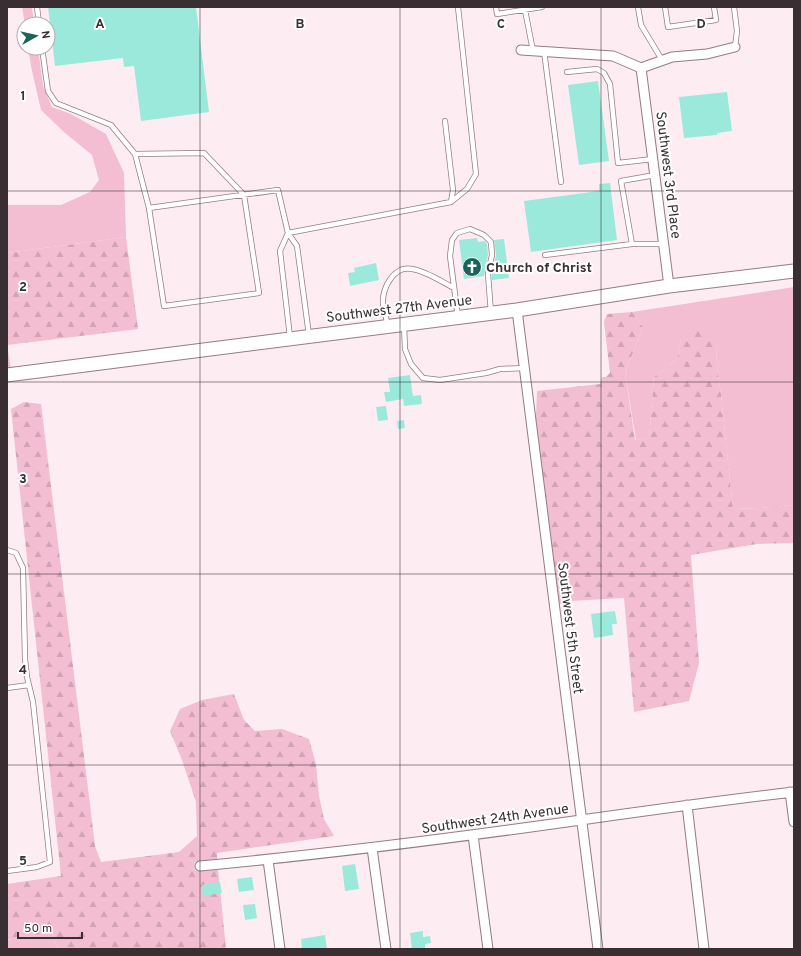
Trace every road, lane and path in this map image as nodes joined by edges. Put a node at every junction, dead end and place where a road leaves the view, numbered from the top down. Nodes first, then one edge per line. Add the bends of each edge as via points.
1 (458, 7) edge
2 (496, 7) edge
3 (542, 7) edge
4 (638, 7) edge
5 (666, 7) edge
6 (714, 7) edge
7 (734, 7) edge
8 (525, 10) junction
9 (735, 47) joint
10 (521, 50) dead end
11 (533, 51) junction
12 (544, 51) junction
13 (43, 56) edge
14 (662, 60) junction
15 (641, 68) junction
16 (568, 72) dead end
17 (445, 120) dead end
18 (135, 154) junction
19 (653, 159) junction
20 (655, 175) junction
21 (561, 182) dead end
22 (244, 195) junction
23 (451, 202) junction
24 (149, 208) junction
25 (288, 233) junction
26 (632, 244) junction
27 (663, 244) junction
28 (545, 255) dead end
29 (794, 270) edge
30 (669, 286) junction
31 (454, 288) junction
32 (517, 310) junction
33 (491, 313) junction
34 (458, 317) junction
35 (404, 324) junction
36 (388, 325) junction
37 (309, 335) junction
38 (290, 338) junction
39 (525, 368) junction
40 (7, 375) edge
41 (7, 550) edge
42 (29, 685) junction
43 (7, 688) edge
44 (792, 792) edge
45 (687, 804) junction
46 (581, 820) junction
47 (794, 822) edge
48 (473, 835) junction
49 (372, 848) junction
50 (268, 860) junction
51 (200, 866) dead end
52 (7, 871) edge
53 (280, 949) edge
54 (386, 949) edge
55 (488, 949) edge
56 (598, 949) edge
57 (704, 949) edge

1 - 23 lane via 476,174 467,189
2 - 8 lane via 497,14
3 - 8 lane
4 - 14 lane via 641,25
5 - 6 lane via 668,27 716,20
7 - 9 lane via 737,31
8 - 11 lane
9 - 14 street
10 - 11 street
11 - 12 street
12 - 15 street via 613,56
12 - 21 lane
13 - 18 lane via 48,91 56,103 111,125
14 - 15 street
15 - 19 street, Southwest 3rd Place
16 - 19 lane via 596,69 604,73 610,84 618,163
17 - 23 lane via 453,190
18 - 22 lane via 204,153
18 - 24 lane
19 - 20 street, Southwest 3rd Place
20 - 26 lane via 622,181
20 - 27 street, Southwest 3rd Place
22 - 24 lane
22 - 24 lane via 259,292 164,306
22 - 25 lane via 278,190
23 - 25 lane
25 - 37 lane via 297,246
25 - 38 lane via 280,251
26 - 27 lane
26 - 28 lane
27 - 30 street, Southwest 3rd Place
29 - 30 main road, Southwest 27th Avenue
30 - 32 main road, Southwest 27th Avenue
31 - 33 lane via 450,256 452,240 457,233 470,229 484,235 491,242 492,255 488,274
31 - 34 lane
31 - 36 lane via 412,268 401,269 393,276 384,291 383,303
32 - 33 main road, Southwest 27th Avenue
32 - 39 street, Southwest 5th Street
33 - 34 main road, Southwest 27th Avenue
34 - 35 main road, Southwest 27th Avenue
35 - 36 main road, Southwest 27th Avenue
35 - 39 lane via 405,349 411,364 423,378 440,380 500,369
36 - 37 main road, Southwest 27th Avenue
37 - 38 main road, Southwest 27th Avenue
38 - 40 main road, Southwest 27th Avenue
39 - 46 street, Southwest 5th Street
41 - 42 lane via 16,553 23,568
42 - 43 lane
42 - 52 lane via 34,710 50,862 37,867
44 - 45 street, Southwest 24th Avenue
44 - 47 street
45 - 46 street, Southwest 24th Avenue
45 - 57 street
46 - 48 street, Southwest 24th Avenue
46 - 56 street, Southwest 5th Street
48 - 49 street, Southwest 24th Avenue
48 - 55 street
49 - 50 street, Southwest 24th Avenue
49 - 54 street
50 - 51 street, Southwest 24th Avenue
50 - 53 street

